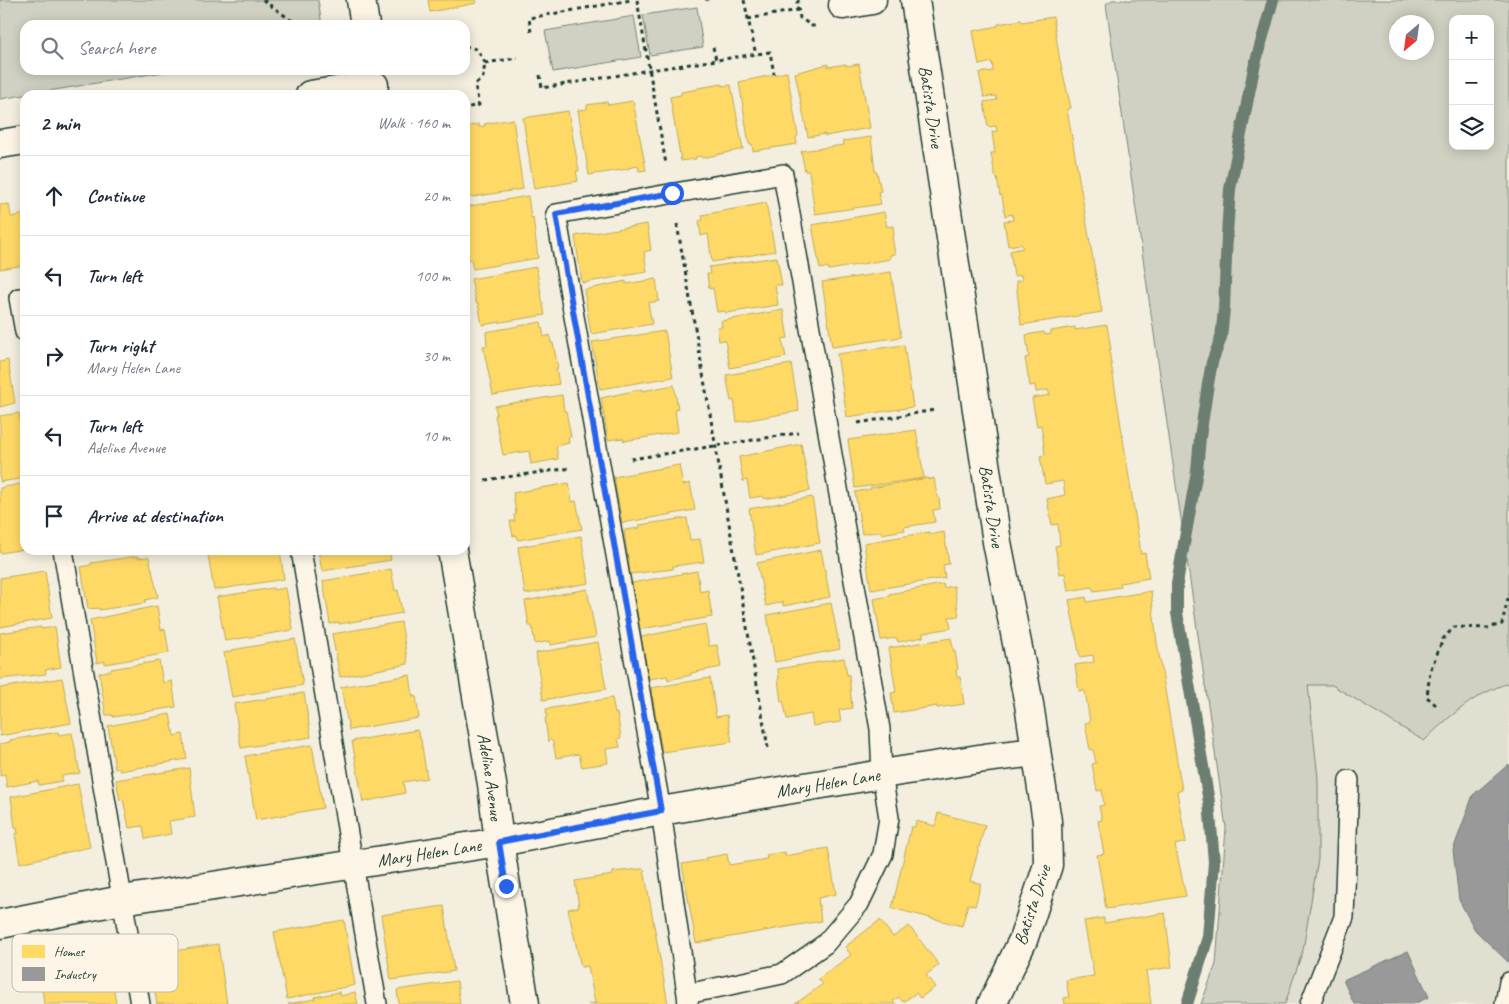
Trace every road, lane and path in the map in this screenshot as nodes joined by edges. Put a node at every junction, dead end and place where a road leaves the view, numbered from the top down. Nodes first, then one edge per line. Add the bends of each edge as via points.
1 (263, 0) edge
2 (361, 0) edge
3 (631, 0) edge
4 (637, 0) edge
5 (744, 0) edge
6 (799, 0) edge
7 (872, 0) edge
8 (915, 0) edge
9 (843, 5) dead end
10 (798, 10) junction
11 (800, 18) dead end
12 (748, 19) junction
13 (291, 20) edge
14 (364, 20) edge
15 (531, 32) dead end
16 (470, 47) edge
17 (713, 47) dead end
18 (756, 55) junction
19 (517, 58) dead end
20 (716, 60) junction
21 (485, 63) junction
22 (650, 70) junction
23 (774, 74) dead end
24 (540, 76) dead end
25 (373, 83) edge
26 (336, 90) edge
27 (470, 107) edge
28 (20, 141) edge
29 (0, 144) edge
30 (672, 193) junction
31 (935, 410) dead end
32 (828, 428) junction
33 (716, 445) junction
34 (600, 464) junction
35 (484, 480) dead end
36 (64, 555) edge
37 (302, 555) edge
38 (453, 555) edge
39 (1509, 594) edge
40 (1436, 705) dead end
41 (768, 748) dead end
42 (1036, 752) junction
43 (882, 774) junction
44 (1349, 780) dead end
45 (661, 811) junction
46 (499, 842) junction
47 (352, 864) junction
48 (122, 900) junction
49 (0, 924) edge
50 (128, 934) edge
51 (1509, 982) edge
52 (688, 999) edge
53 (377, 1004) edge
54 (526, 1004) edge
55 (992, 1004) edge
56 (1310, 1004) edge
57 (1505, 1004) edge

1 - 13 path
2 - 14 street
3 - 15 path via 529,18
4 - 22 path
5 - 12 path
6 - 10 path
7 - 9 street
8 - 42 street, Batista Drive via 997,542 1030,704
10 - 11 path
10 - 12 path
12 - 18 path
16 - 21 path via 476,49
17 - 20 path
18 - 20 path
18 - 23 path via 770,52
19 - 21 path
20 - 22 path
21 - 27 path via 484,77 474,85 479,105
22 - 24 path via 542,88
22 - 30 path
25 - 26 street
28 - 29 street
30 - 32 lane via 783,174
30 - 33 path
30 - 34 lane via 556,214
31 - 32 path
32 - 33 path
32 - 43 lane via 880,729
33 - 34 path
33 - 41 path
34 - 35 path
34 - 45 lane
36 - 48 lane
37 - 47 lane
38 - 46 street, Adeline Avenue
39 - 40 path via 1502,624 1487,628 1454,627 1443,639 1430,670 1427,697
42 - 43 street, Mary Helen Lane
42 - 55 street, Batista Drive via 1047,821 1048,865 1023,940
43 - 45 street, Mary Helen Lane
43 - 52 lane via 889,818 883,854 859,904 825,944 782,974
44 - 56 lane via 1344,917
45 - 46 street, Mary Helen Lane
45 - 52 lane
46 - 47 street, Mary Helen Lane
46 - 54 street, Adeline Avenue
47 - 48 street, Mary Helen Lane
47 - 53 lane
48 - 49 street, Mary Helen Lane
48 - 50 lane
51 - 57 lane

